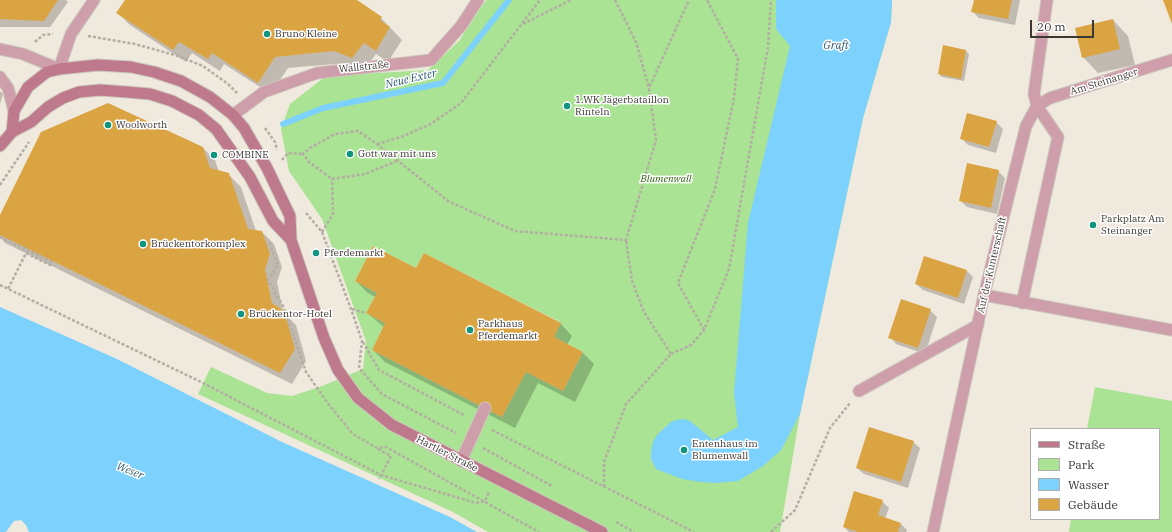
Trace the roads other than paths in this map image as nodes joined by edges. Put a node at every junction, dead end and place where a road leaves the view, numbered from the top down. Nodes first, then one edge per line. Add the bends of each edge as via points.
1 (94, 0) edge
2 (478, 0) edge
3 (1047, 0) edge
4 (0, 49) edge
5 (1172, 60) edge
6 (59, 69) junction
7 (0, 77) edge
8 (1037, 106) junction
9 (14, 111) junction
10 (233, 115) junction
11 (12, 132) junction
12 (0, 146) edge
13 (291, 240) junction
14 (984, 295) junction
15 (1022, 303) junction
16 (978, 325) junction
17 (1172, 330) edge
18 (859, 391) road end
19 (484, 408) dead end
20 (461, 461) junction
21 (602, 532) edge
22 (933, 532) edge

1 - 6 street via 71,34
2 - 10 street, Wallstraße via 461,26 431,60 318,73 264,92
3 - 8 street via 1034,94
4 - 6 street via 24,54
5 - 8 street, Am Steinanger via 1050,98
6 - 9 main road via 43,75 28,87
6 - 10 main road via 98,65 131,67 154,72 198,90
7 - 9 street via 8,88
8 - 14 street, Auf der Kunterschaft via 1026,126
8 - 15 street via 1058,138
9 - 11 main road
10 - 13 main road via 253,142 290,216
11 - 12 main road
11 - 13 main road via 31,122 62,98 79,92 100,90 150,94 172,101 199,115 216,129 250,177 273,222
13 - 20 main road, Hartler Straße via 324,338 338,370 358,398 392,425
14 - 15 street
14 - 16 street, Auf der Kunterschaft
15 - 17 street
16 - 18 street
16 - 22 street, Auf der Kunterschaft
19 - 20 street
20 - 21 main road, Hartler Straße

